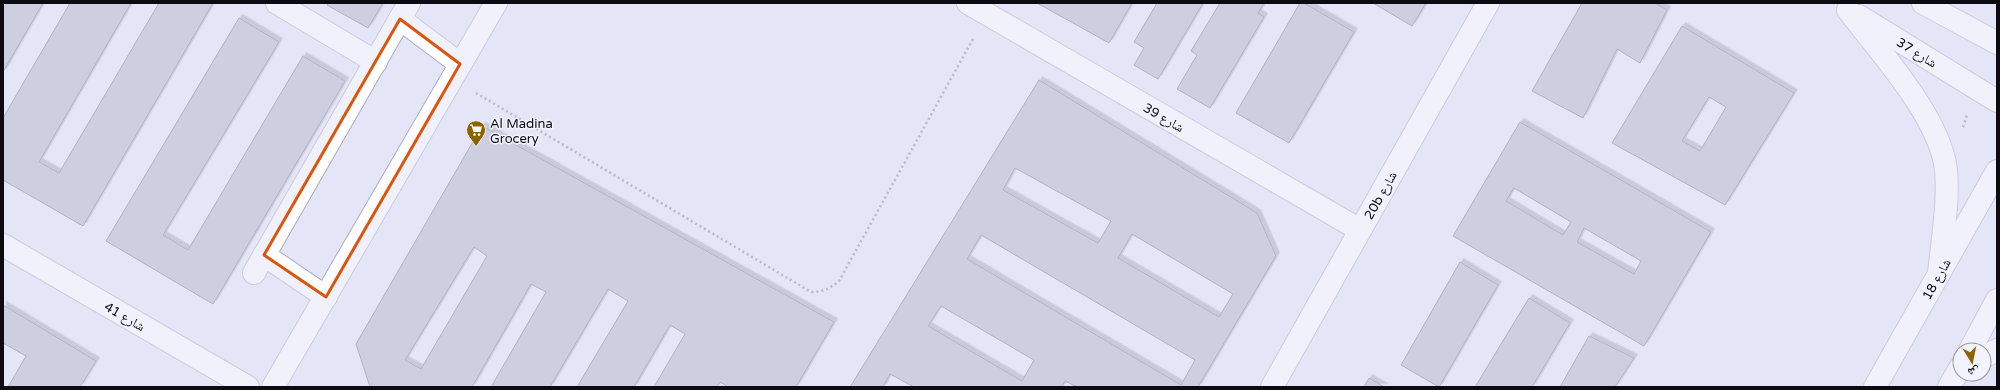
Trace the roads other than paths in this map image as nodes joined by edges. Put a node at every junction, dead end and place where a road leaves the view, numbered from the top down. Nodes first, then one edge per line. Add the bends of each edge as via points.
1 (277, 3) edge
2 (496, 3) edge
3 (968, 3) edge
4 (1488, 3) edge
5 (1923, 3) edge
6 (1842, 6) edge
7 (404, 11) edge
8 (1997, 43) edge
9 (376, 62) junction
10 (456, 72) junction
11 (1997, 101) edge
12 (1997, 171) edge
13 (1360, 230) junction
14 (3, 245) edge
15 (1939, 274) junction
16 (326, 297) junction
17 (1997, 300) edge
18 (1974, 342) edge
19 (248, 387) edge
20 (273, 387) edge
21 (1272, 387) edge
22 (1875, 387) edge

1 - 9 street
2 - 10 street
3 - 13 street, شارع 39
4 - 13 street, 20b شارع
5 - 8 street
6 - 11 street, شارع 37
6 - 15 street via 1926,114 1938,139 1946,169
7 - 9 street
7 - 10 street
9 - 16 street via 259,264
10 - 16 street
12 - 15 street, شارع 18
13 - 21 street, 20b شارع
14 - 19 street, شارع 41
15 - 22 street, شارع 18
16 - 20 street
17 - 18 street

